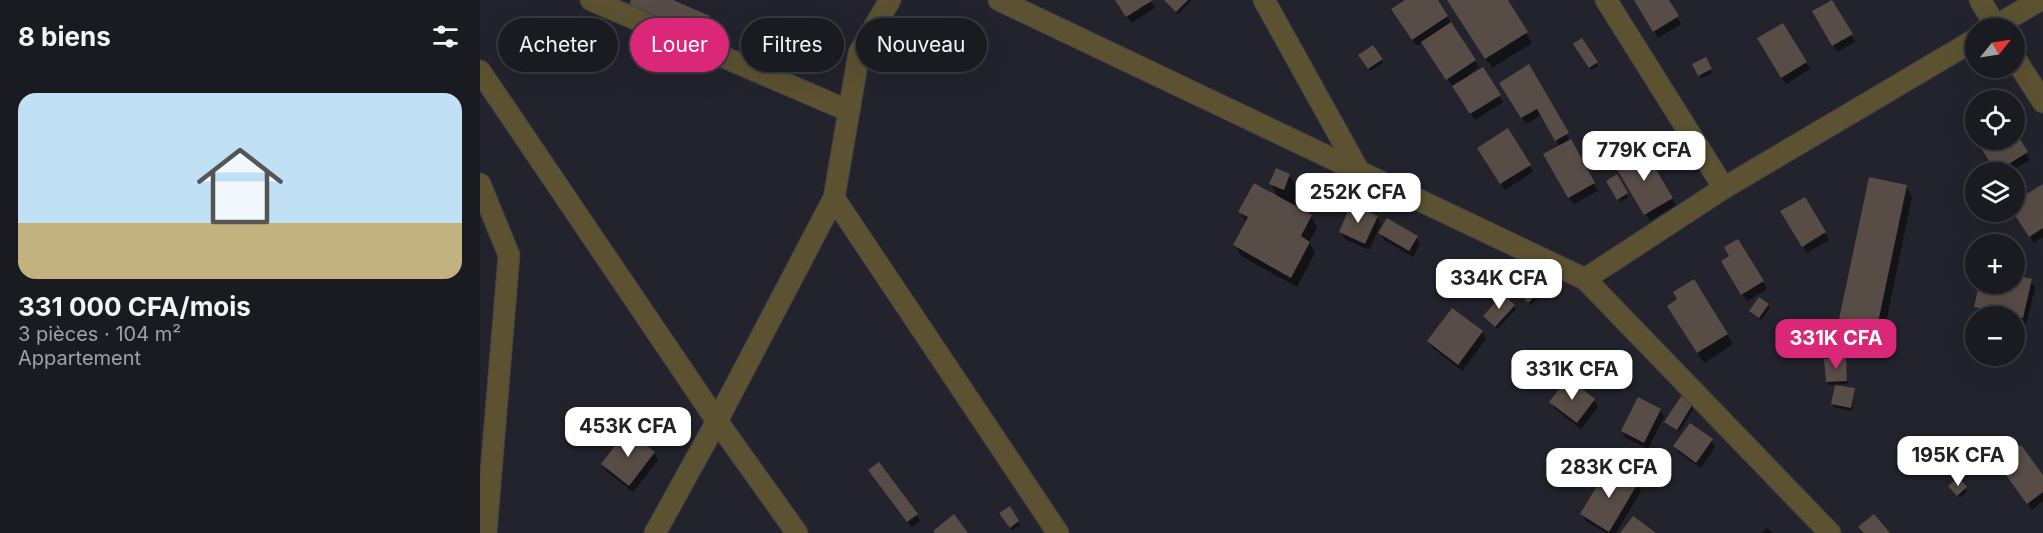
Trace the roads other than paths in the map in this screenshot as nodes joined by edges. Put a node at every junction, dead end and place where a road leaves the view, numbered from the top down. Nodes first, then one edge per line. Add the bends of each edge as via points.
1 (591, 0) edge
2 (890, 0) edge
3 (999, 0) edge
4 (1264, 0) edge
5 (1606, 0) edge
6 (1980, 0) edge
7 (2040, 0) edge
8 (1990, 18) edge
9 (2011, 18) edge
10 (1965, 46) edge
11 (480, 71) edge
12 (2025, 74) edge
13 (2043, 102) edge
14 (849, 111) junction
15 (1360, 173) junction
16 (480, 184) edge
17 (1724, 188) junction
18 (834, 198) junction
19 (1585, 279) junction
20 (717, 421) junction
21 (1826, 529) edge
22 (486, 533) edge
23 (655, 533) edge
24 (796, 533) edge
25 (1058, 533) edge
26 (1802, 533) edge

1 - 14 street
2 - 14 street via 859,53
3 - 15 street
4 - 15 street
5 - 17 street
6 - 8 street
7 - 9 street
10 - 17 street
11 - 20 street
12 - 13 street
14 - 18 street
15 - 19 street
16 - 22 street via 508,255
17 - 19 street
18 - 20 street
18 - 25 street
19 - 21 street
20 - 23 street
20 - 24 street
21 - 26 street

